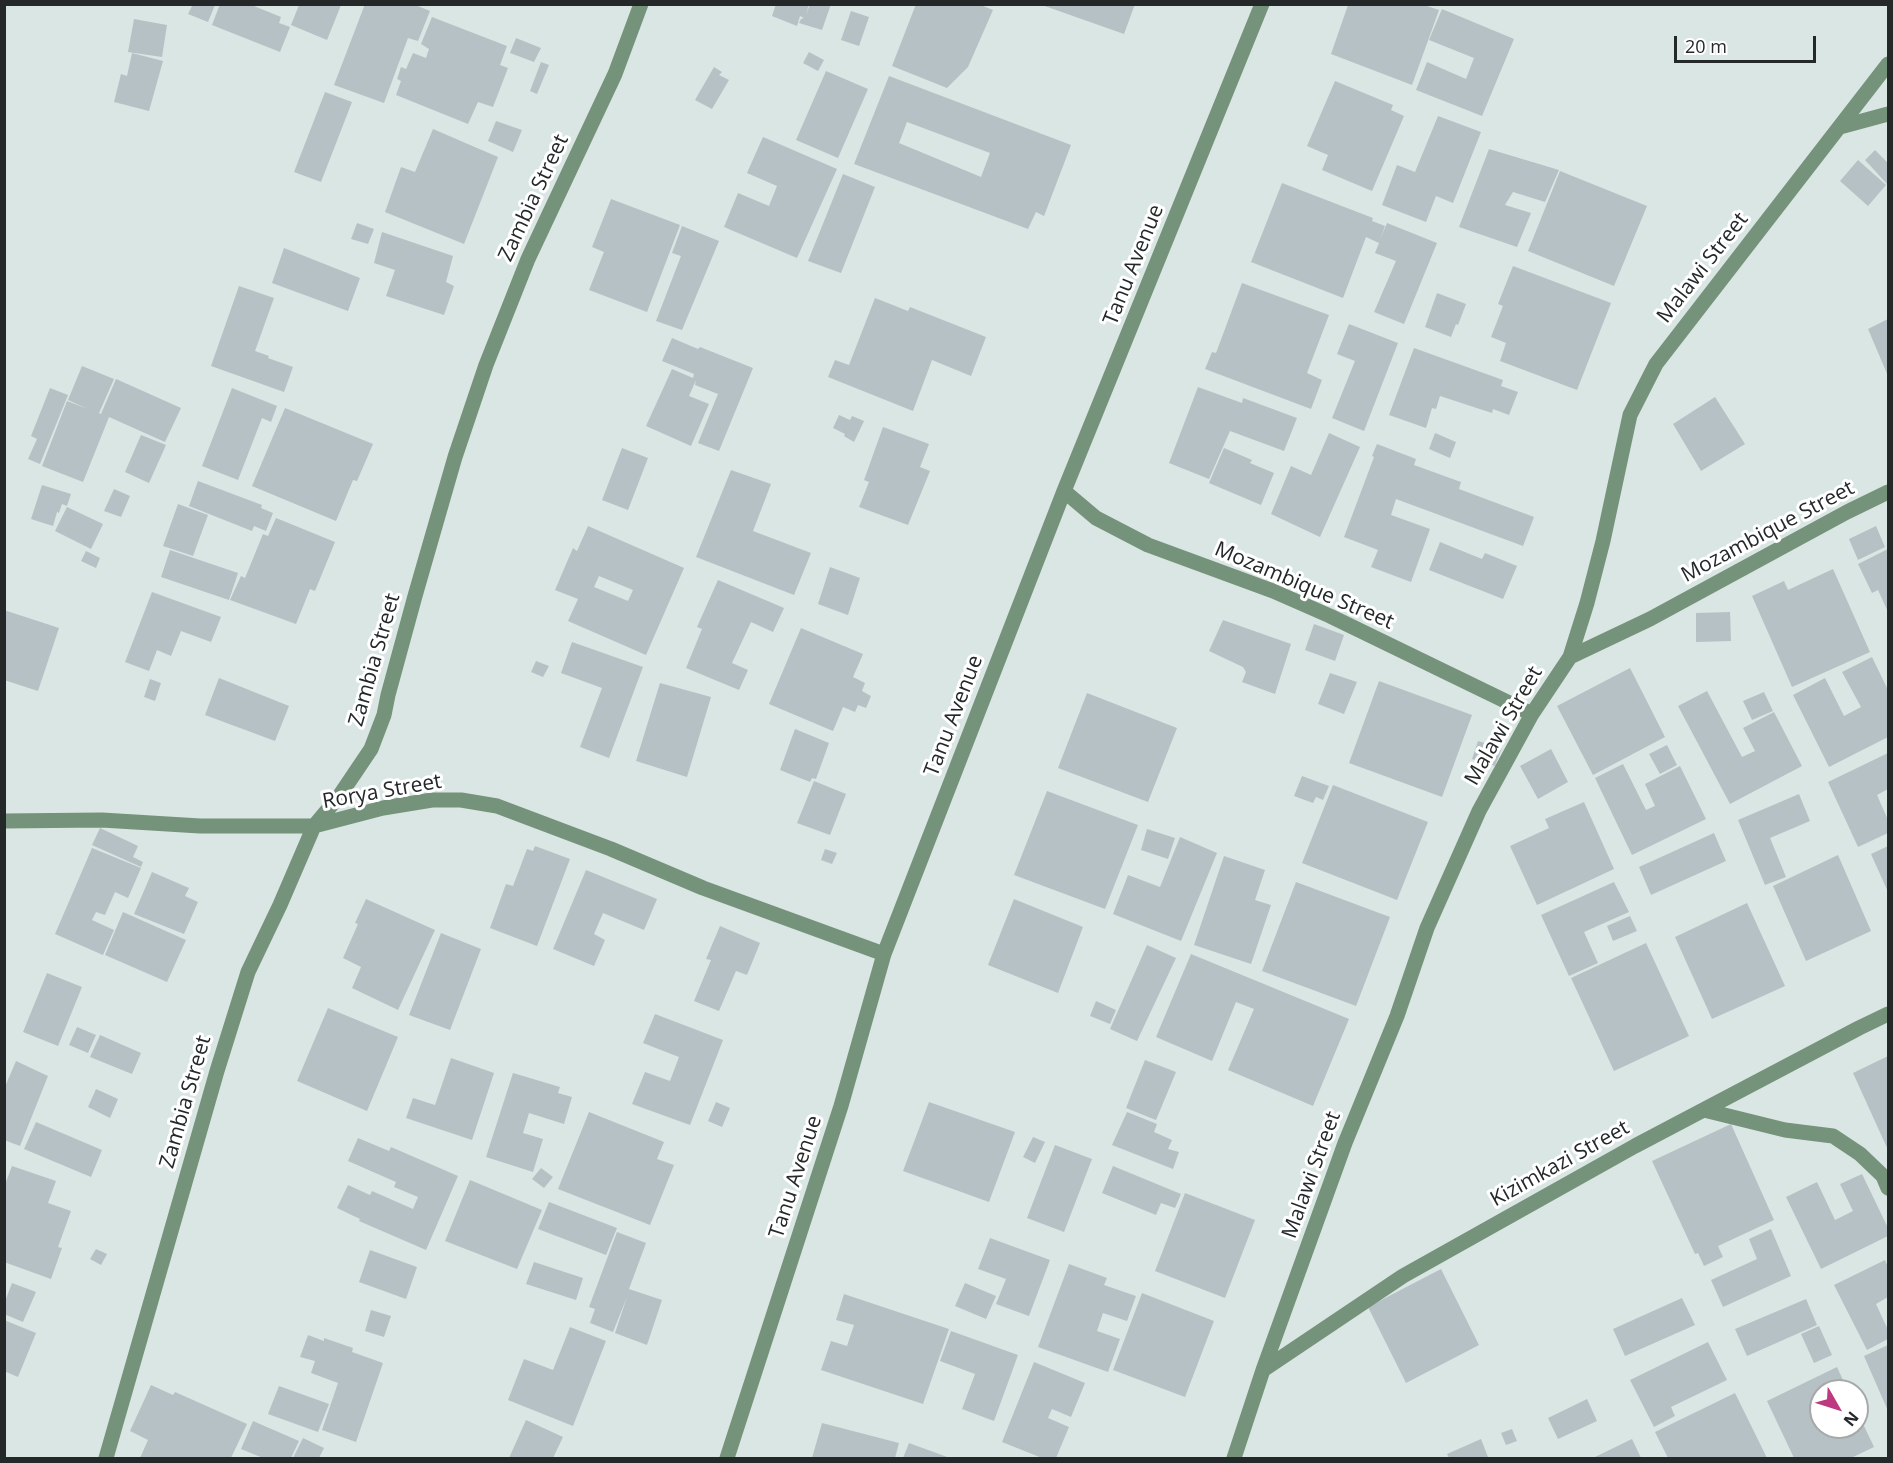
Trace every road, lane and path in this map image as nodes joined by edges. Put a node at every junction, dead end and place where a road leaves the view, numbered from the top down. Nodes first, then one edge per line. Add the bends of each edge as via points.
1 (641, 4) edge
2 (1262, 4) edge
3 (1888, 64) edge
4 (1888, 114) edge
5 (1840, 127) junction
6 (1064, 490) junction
7 (1888, 492) edge
8 (1570, 657) junction
9 (1532, 714) junction
10 (4, 821) edge
11 (314, 826) junction
12 (884, 954) junction
13 (1888, 1014) edge
14 (1704, 1110) junction
15 (1888, 1188) edge
16 (1263, 1370) junction
17 (106, 1458) edge
18 (727, 1458) edge
19 (1234, 1458) edge

1 - 11 street, Zambia Street via 615,74 528,259 486,365 371,749
2 - 6 street, Tanu Avenue
3 - 5 street, Malawi Street
4 - 5 street
5 - 8 street, Malawi Street via 1656,364 1630,415 1600,551
6 - 9 street, Mozambique Street via 1096,519 1148,545 1330,616
6 - 12 street, Tanu Avenue
7 - 8 street, Mozambique Street via 1650,619
8 - 9 street, Malawi Street
9 - 16 street, Malawi Street via 1479,811 1427,928
10 - 11 street, Rorya Street
11 - 12 street, Rorya Street via 432,800 497,806 703,888
11 - 17 street, Zambia Street via 248,972 234,1013
12 - 18 street, Tanu Avenue via 841,1106
13 - 14 street, Kizimkazi Street
14 - 15 street via 1785,1130 1833,1136 1860,1154 1883,1176
14 - 16 street, Kizimkazi Street via 1403,1276
16 - 19 street, Malawi Street

